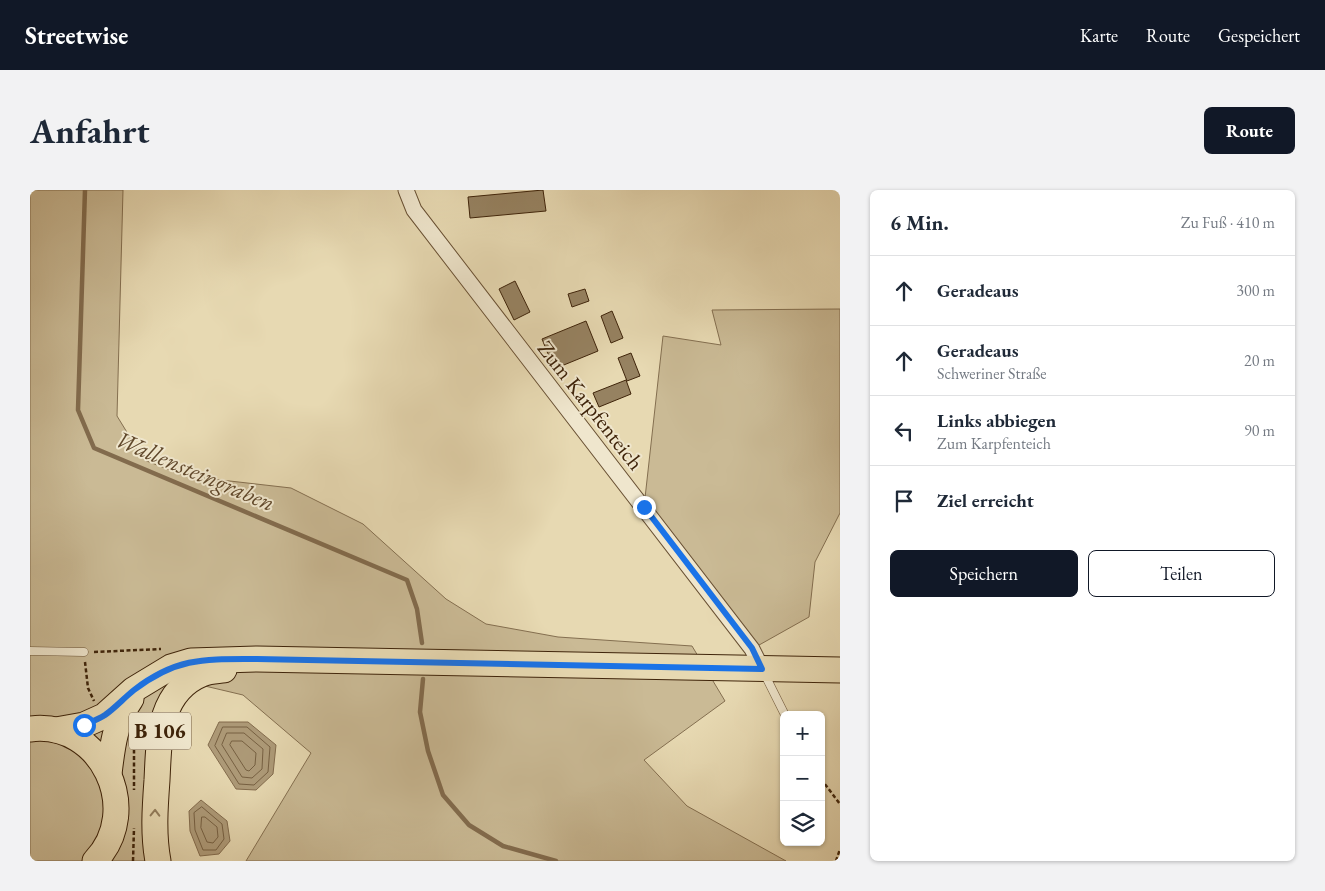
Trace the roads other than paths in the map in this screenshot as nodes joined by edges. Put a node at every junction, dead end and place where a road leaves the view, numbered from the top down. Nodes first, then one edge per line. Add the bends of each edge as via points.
1 (406, 190) edge
2 (30, 652) edge
3 (84, 652) road end
4 (257, 659) junction
5 (762, 669) junction
6 (840, 670) edge
7 (147, 681) junction
8 (783, 711) edge
9 (30, 729) edge
10 (56, 730) junction
11 (109, 774) junction
12 (113, 850) edge
13 (95, 861) edge
14 (158, 861) edge

1 - 5 street, Zum Karpfenteich via 414,210 752,648
2 - 3 lane
4 - 5 main road, B 106
4 - 7 main road, B 106 via 191,661 171,667
14 -> 4 main road, B 106 via 154,839 159,734 169,704 178,690 197,676 239,667
5 - 6 main road, B 106
5 - 8 lane
7 - 10 main road, B 106 via 104,716 84,725
7 - 11 main road, B 106 via 129,700 117,726
9 - 10 main road, B 106
10 - 11 main road, B 106 via 88,746
11 - 12 main road, B 106 via 117,807
12 - 13 main road, B 106

